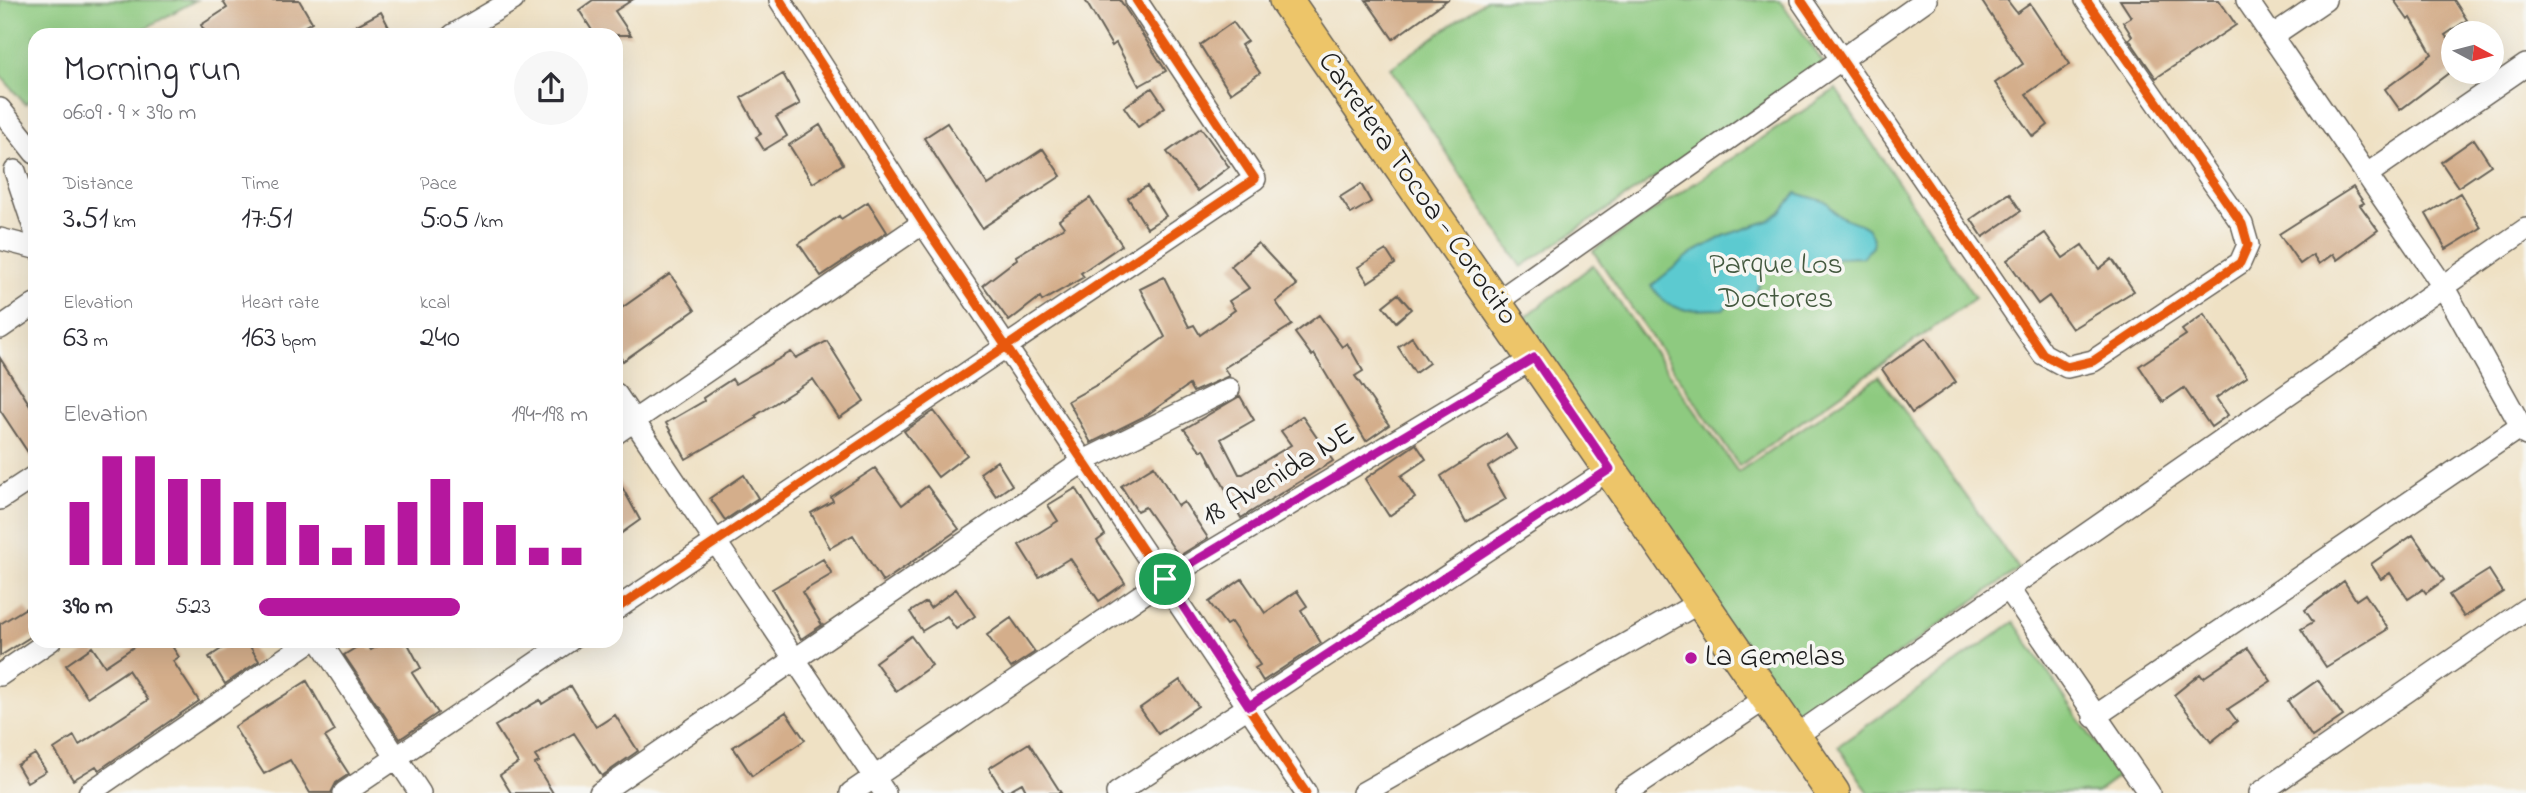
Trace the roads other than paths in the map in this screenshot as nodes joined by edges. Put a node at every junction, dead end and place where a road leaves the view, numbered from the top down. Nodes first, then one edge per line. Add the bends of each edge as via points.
1 (513, 0) edge
2 (780, 0) edge
3 (1136, 0) edge
4 (1286, 0) edge
5 (1801, 0) edge
6 (1926, 0) edge
7 (2086, 0) edge
8 (2247, 0) edge
9 (2325, 0) edge
10 (465, 28) edge
11 (2272, 36) junction
12 (1841, 58) junction
13 (2526, 65) edge
14 (0, 110) edge
15 (28, 144) edge
16 (28, 159) edge
17 (2366, 175) junction
18 (7, 178) edge
19 (28, 218) edge
20 (923, 223) junction
21 (2526, 229) edge
22 (0, 239) edge
23 (28, 246) edge
24 (2444, 286) junction
25 (1495, 303) junction
26 (28, 309) edge
27 (0, 328) edge
28 (1008, 345) junction
29 (1534, 358) junction
30 (1229, 389) dead end
31 (623, 404) edge
32 (634, 421) junction
33 (623, 428) edge
34 (2523, 431) edge
35 (1084, 461) junction
36 (1610, 469) junction
37 (28, 481) edge
38 (0, 499) edge
39 (716, 542) junction
40 (1165, 579) junction
41 (2008, 589) junction
42 (1702, 601) junction
43 (623, 604) edge
44 (2526, 609) edge
45 (39, 648) edge
46 (300, 648) edge
47 (324, 648) edge
48 (558, 648) edge
49 (795, 660) junction
50 (0, 675) edge
51 (1768, 697) junction
52 (1249, 706) junction
53 (2094, 716) junction
54 (1794, 737) junction
55 (397, 757) junction
56 (880, 785) edge
57 (89, 793) edge
58 (344, 793) edge
59 (420, 793) edge
60 (600, 793) edge
61 (851, 793) edge
62 (1117, 793) edge
63 (1306, 793) edge
64 (1363, 793) edge
65 (1625, 793) edge
66 (1833, 793) edge
67 (2149, 793) edge
68 (2260, 793) edge

1 - 10 street
2 - 20 street
3 - 28 street via 1255,179
4 - 25 main road, Carretera Tocoa - Corocito
5 - 12 street
6 - 12 street
7 - 12 street via 2242,224 2248,245 2240,263 2093,361 2067,367 2043,354
8 - 11 street
9 - 11 street
11 - 17 street
12 - 25 street
13 - 17 street
14 - 15 street
16 - 18 street
17 - 24 street
18 - 19 street
20 - 28 street
20 - 32 street
21 - 24 street
22 - 23 street
24 - 34 street
24 - 41 street
25 - 29 main road, Carretera Tocoa - Corocito
26 - 27 street
28 - 35 street
28 - 39 street
29 - 36 main road, Carretera Tocoa - Corocito
29 - 40 street, 18 Avenida NE
30 - 35 street
31 - 32 street
32 - 33 street
32 - 39 street
34 - 53 street
35 - 40 street
35 - 49 street
36 - 42 main road, Carretera Tocoa - Corocito
36 - 52 street
37 - 38 street
39 - 43 street
39 - 49 street
40 - 52 street
40 - 56 street, 18 Avenida NE
41 - 53 street
41 - 54 street
42 - 51 main road, Carretera Tocoa - Corocito
42 - 64 street
44 - 68 street
45 - 50 street
46 - 57 street
47 - 55 street
48 - 55 street
49 - 56 street
49 - 60 street
51 - 54 main road, Carretera Tocoa - Corocito
51 - 65 street
52 - 62 street
52 - 63 street
53 - 67 street
54 - 66 main road, Carretera Tocoa - Corocito
55 - 58 street
55 - 59 street
56 - 61 street, 18 Avenida NE

